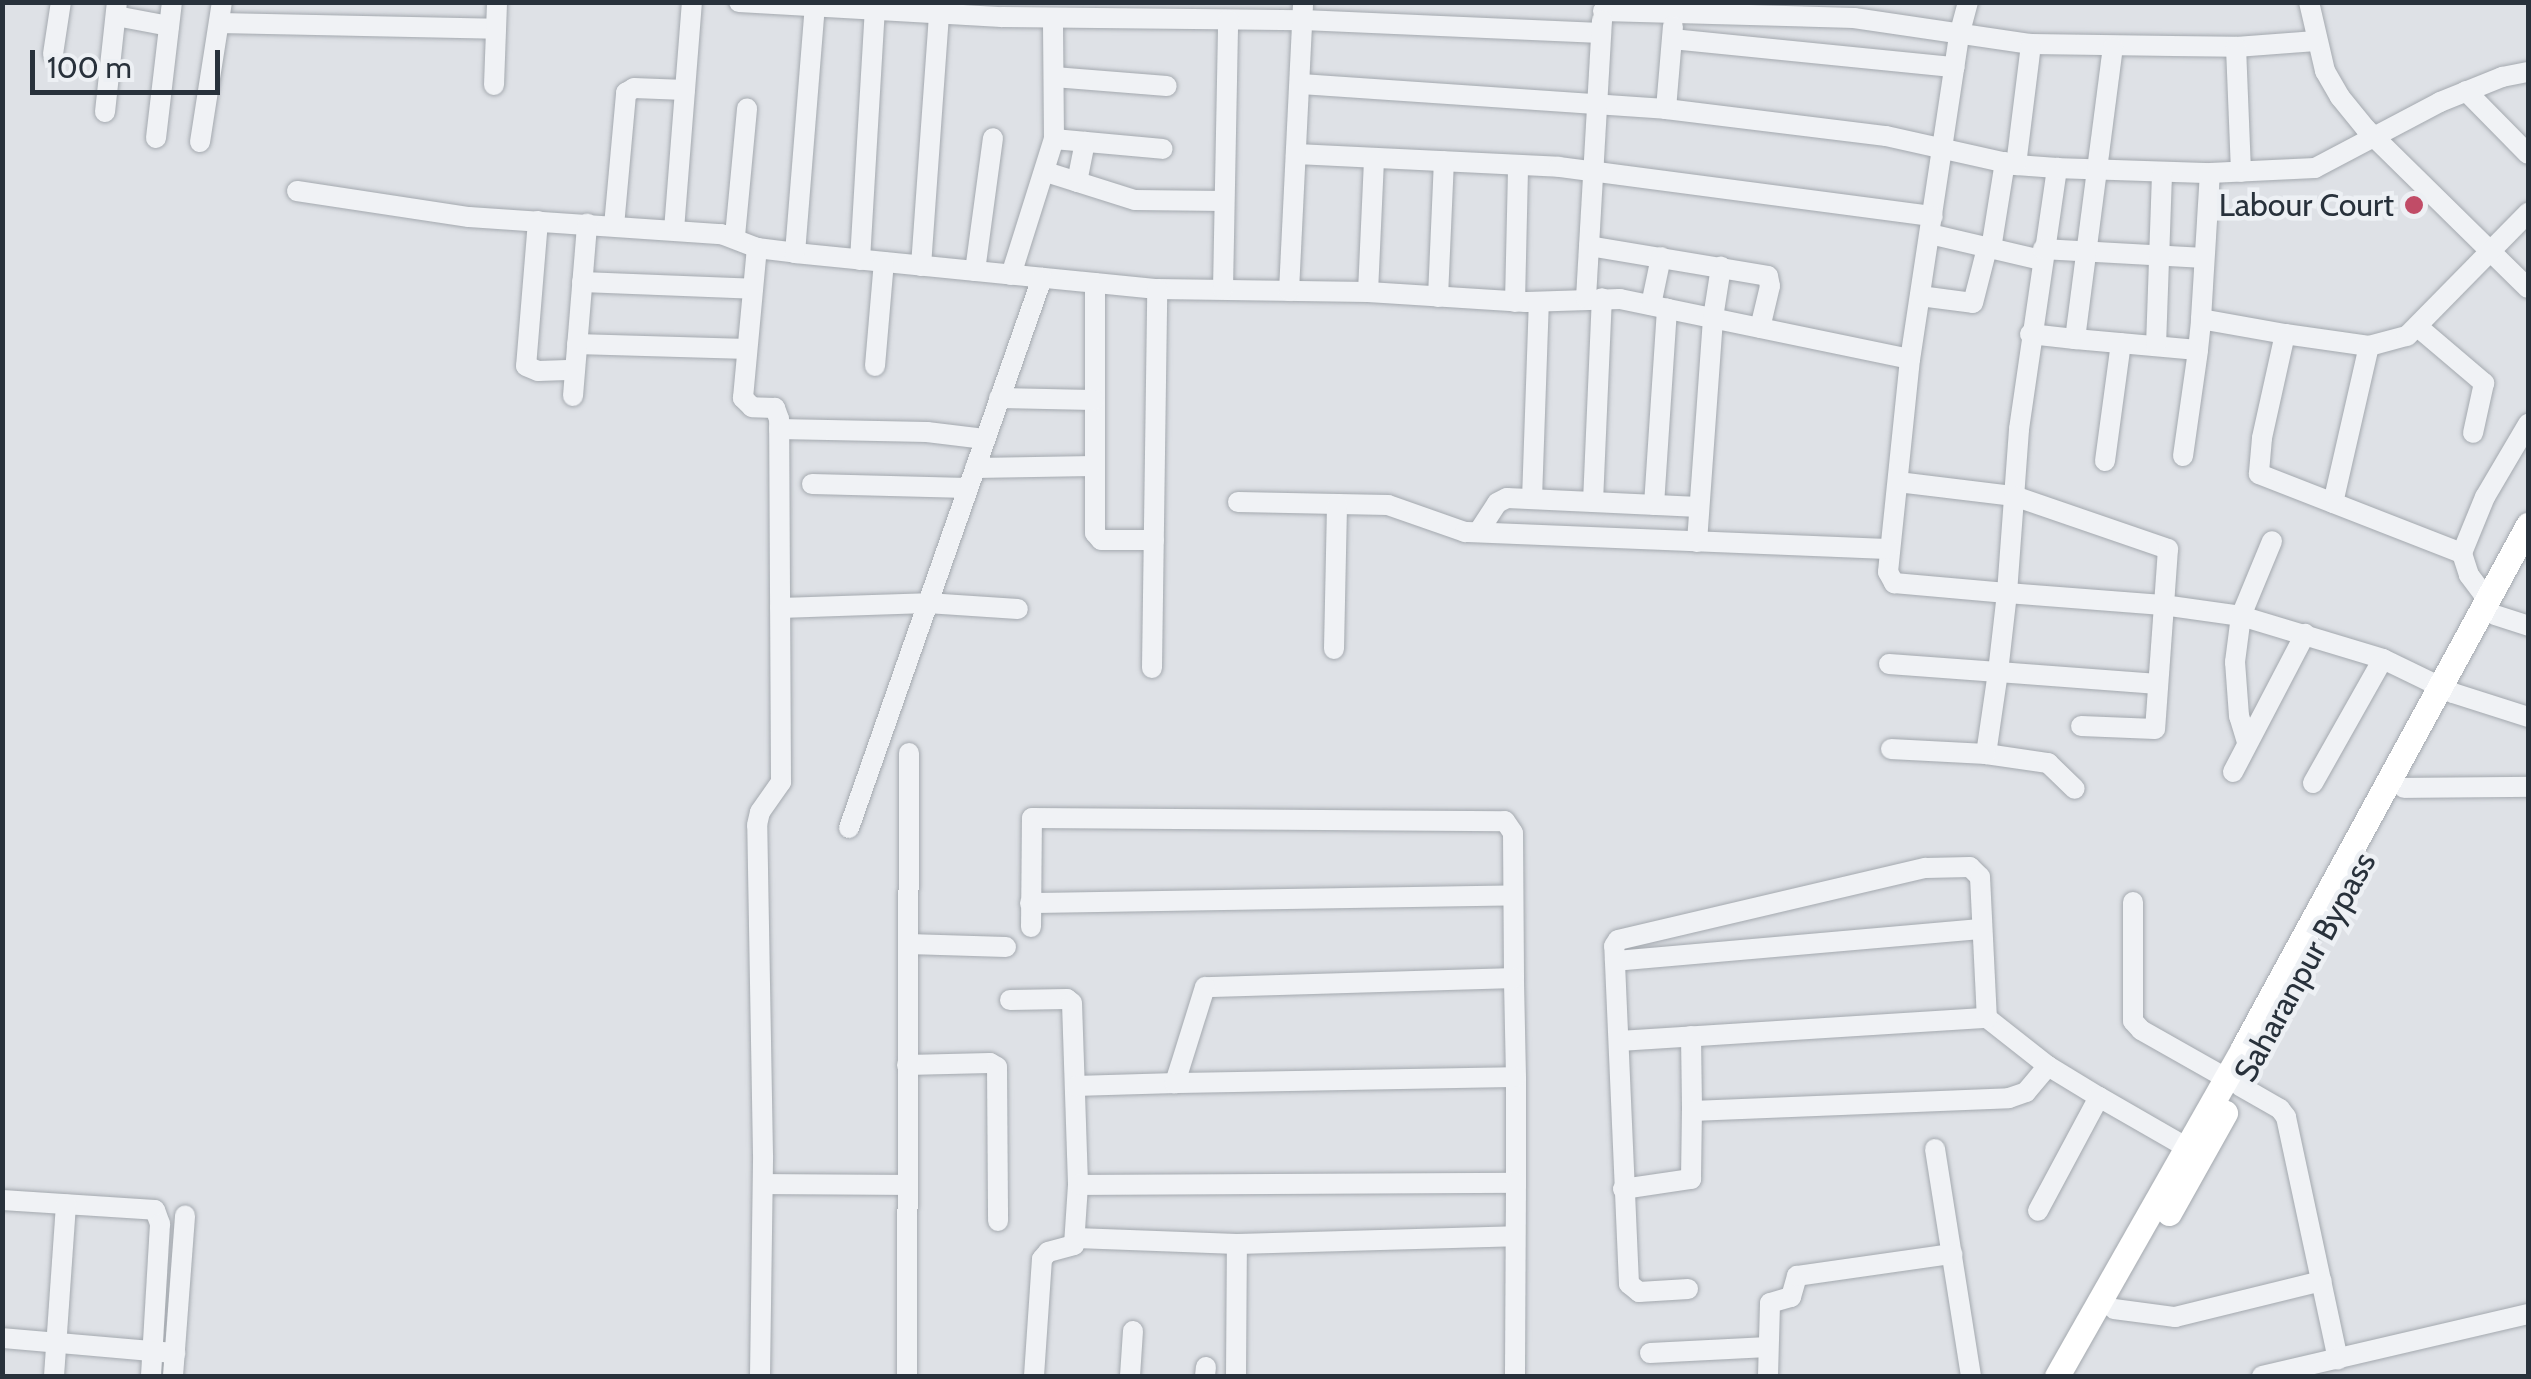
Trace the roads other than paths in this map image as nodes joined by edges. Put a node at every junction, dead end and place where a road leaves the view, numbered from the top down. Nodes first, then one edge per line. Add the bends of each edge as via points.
1 (172, 2) edge
2 (497, 2) edge
3 (692, 2) edge
4 (739, 2) edge
5 (1968, 2) edge
6 (2310, 2) edge
7 (754, 3) edge
8 (56, 4) edge
9 (815, 6) edge
10 (1603, 7) edge
11 (116, 9) edge
12 (1079, 10) edge
13 (1142, 11) edge
14 (1194, 11) edge
15 (1258, 11) edge
16 (1303, 11) edge
17 (875, 12) junction
18 (220, 13) edge
19 (939, 14) junction
20 (1674, 14) junction
21 (1053, 18) junction
22 (1228, 20) junction
23 (169, 26) junction
24 (496, 29) junction
25 (1601, 33) junction
26 (1959, 36) junction
27 (1672, 39) junction
28 (2316, 41) junction
29 (2031, 44) junction
30 (2113, 47) junction
31 (2236, 47) junction
32 (52, 54) dead end
33 (1954, 67) junction
34 (2528, 72) edge
35 (1054, 77) junction
36 (1300, 84) junction
37 (494, 85) dead end
38 (1168, 86) dead end
39 (685, 90) junction
40 (2466, 91) junction
41 (1596, 103) junction
42 (748, 109) dead end
43 (1666, 109) junction
44 (104, 112) dead end
45 (156, 138) dead end
46 (993, 138) dead end
47 (2376, 138) junction
48 (1054, 139) junction
49 (200, 142) dead end
50 (1085, 142) junction
51 (2526, 145) edge
52 (1943, 148) junction
53 (1163, 149) dead end
54 (1296, 154) junction
55 (1374, 158) junction
56 (1444, 161) junction
57 (2010, 164) junction
58 (1518, 165) junction
59 (2057, 168) junction
60 (2100, 170) junction
61 (1046, 172) junction
62 (1592, 172) junction
63 (2241, 172) junction
64 (2162, 173) junction
65 (2210, 173) junction
66 (1077, 182) junction
67 (296, 191) dead end
68 (1224, 200) junction
69 (2528, 213) edge
70 (538, 221) junction
71 (586, 224) junction
72 (1931, 225) junction
73 (614, 226) junction
74 (674, 230) junction
75 (735, 236) junction
76 (1589, 246) junction
77 (757, 248) junction
78 (1989, 249) junction
79 (2488, 250) junction
80 (795, 253) junction
81 (2042, 254) junction
82 (2088, 254) junction
83 (1661, 257) junction
84 (2160, 257) junction
85 (2204, 258) junction
86 (860, 260) junction
87 (884, 262) junction
88 (921, 266) junction
89 (1721, 267) junction
90 (975, 271) junction
91 (1010, 275) junction
92 (1042, 278) junction
93 (582, 282) junction
94 (1094, 283) junction
95 (2528, 288) edge
96 (753, 289) junction
97 (1157, 289) junction
98 (1223, 289) junction
99 (1289, 291) junction
100 (1368, 292) junction
101 (1438, 296) junction
102 (1920, 296) junction
103 (1594, 298) junction
104 (1515, 302) junction
105 (1539, 302) junction
106 (1659, 307) junction
107 (1712, 318) junction
108 (2201, 318) junction
109 (2418, 326) junction
110 (1760, 328) junction
111 (2030, 334) junction
112 (2286, 334) junction
113 (2075, 338) junction
114 (2121, 343) junction
115 (577, 344) junction
116 (2156, 346) junction
117 (2369, 346) junction
118 (747, 349) junction
119 (2198, 350) junction
120 (1910, 359) junction
121 (875, 366) dead end
122 (575, 370) junction
123 (574, 396) dead end
124 (999, 398) junction
125 (1094, 400) junction
126 (2528, 424) edge
127 (779, 429) junction
128 (2473, 433) dead end
129 (985, 439) junction
130 (2184, 456) dead end
131 (2106, 461) dead end
132 (1094, 466) junction
133 (971, 478) junction
134 (1898, 482) junction
135 (812, 484) dead end
136 (2014, 496) junction
137 (1532, 499) junction
138 (1238, 502) dead end
139 (1593, 502) junction
140 (2333, 503) junction
141 (1338, 504) junction
142 (1654, 504) junction
143 (1699, 507) junction
144 (2528, 525) edge
145 (1479, 531) junction
146 (1154, 540) junction
147 (2272, 541) dead end
148 (1697, 542) junction
149 (1890, 549) junction
150 (2462, 554) junction
151 (2528, 554) edge
152 (2007, 593) junction
153 (928, 603) junction
154 (2163, 605) junction
155 (2491, 607) junction
156 (780, 608) junction
157 (1018, 609) dead end
158 (2240, 616) junction
159 (2528, 626) edge
160 (2305, 634) junction
161 (1334, 649) dead end
162 (2383, 658) junction
163 (1889, 664) dead end
164 (1152, 668) dead end
165 (1998, 672) junction
166 (2158, 684) junction
167 (2447, 689) junction
168 (2528, 718) edge
169 (2081, 726) dead end
170 (2247, 742) junction
171 (1892, 749) dead end
172 (910, 753) dead end
173 (1986, 754) junction
174 (2233, 772) dead end
175 (2313, 783) dead end
176 (2528, 786) edge
177 (2404, 788) junction
178 (2076, 789) dead end
179 (849, 828) dead end
180 (1513, 895) junction
181 (1030, 902) junction
182 (2133, 902) dead end
183 (1031, 927) dead end
184 (1982, 929) junction
185 (908, 944) junction
186 (1006, 946) dead end
187 (1615, 961) junction
188 (1514, 978) junction
189 (1010, 1000) dead end
190 (1988, 1018) junction
191 (1691, 1036) junction
192 (1619, 1041) junction
193 (908, 1065) junction
194 (2048, 1066) junction
195 (1516, 1076) junction
196 (2233, 1082) junction
197 (1175, 1083) junction
198 (1076, 1086) junction
199 (2099, 1096) junction
200 (1692, 1111) junction
201 (2211, 1120) junction
202 (2186, 1147) junction
203 (1935, 1149) dead end
204 (1516, 1183) junction
205 (762, 1184) junction
206 (907, 1185) junction
207 (1078, 1186) junction
208 (1622, 1190) junction
209 (2, 1200) edge
210 (66, 1204) junction
211 (2038, 1211) dead end
212 (185, 1215) dead end
213 (998, 1221) dead end
214 (1516, 1236) junction
215 (1076, 1238) junction
216 (1238, 1244) junction
217 (1952, 1254) junction
218 (2322, 1281) junction
219 (1688, 1288) dead end
220 (2114, 1309) junction
221 (2528, 1314) edge
222 (1134, 1331) dead end
223 (2, 1338) edge
224 (58, 1343) junction
225 (1768, 1347) junction
226 (153, 1351) junction
227 (1650, 1352) dead end
228 (175, 1353) junction
229 (2338, 1360) junction
230 (54, 1376) edge
231 (151, 1376) edge
232 (173, 1376) edge
233 (760, 1376) edge
234 (907, 1376) edge
235 (1034, 1376) edge
236 (1130, 1376) edge
237 (1236, 1376) edge
238 (1515, 1376) edge
239 (1768, 1376) edge
240 (1970, 1376) edge
241 (2056, 1376) edge
242 (2075, 1376) edge
243 (2262, 1376) edge

1 - 23 street
2 - 24 street
3 - 39 street
4 - 7 street
5 - 26 street
6 - 28 street
7 - 9 street
8 - 32 street
9 - 17 street
9 - 80 street
10 - 20 street
10 - 25 street
11 - 23 street
11 - 44 street
12 - 13 street
12 - 21 street
13 - 14 street
14 - 22 street
15 - 16 street
15 - 22 street
16 - 25 street
16 - 36 street
17 - 19 street
17 - 86 street
18 - 24 street
18 - 49 street
19 - 21 street
19 - 88 street
20 - 26 street via 1841,17
20 - 27 street
21 - 35 street
22 - 68 street
23 - 45 street
24 - 37 street
25 - 41 street
26 - 29 street
26 - 33 street
27 - 33 street
27 - 43 street
28 - 31 street
28 - 47 street via 2340,97
29 - 30 street
29 - 57 street
30 - 31 street
30 - 60 street
31 - 63 street
33 - 52 street
34 - 40 street
35 - 38 street
35 - 48 street
36 - 41 street
36 - 54 street
39 - 73 street via 626,93
39 - 74 street
40 - 47 street
40 - 51 street
41 - 43 street
41 - 62 street
42 - 75 street
43 - 52 street
46 - 90 street
47 - 63 street via 2306,170
47 - 79 street
48 - 50 street
48 - 61 street
50 - 53 street
50 - 66 street
52 - 57 street
52 - 72 street
54 - 55 street
54 - 99 street
55 - 56 street
55 - 100 street
56 - 58 street
56 - 101 street
57 - 59 street
57 - 78 street
58 - 62 street
58 - 104 street
59 - 60 street
59 - 81 street
60 - 64 street
60 - 82 street
61 - 66 street
61 - 91 street
62 - 72 street
62 - 76 street
63 - 65 street
64 - 65 street
64 - 84 street
65 - 85 street
66 - 68 street via 1136,200
67 - 70 street
68 - 98 street
69 - 79 street
70 - 71 street
70 - 122 street via 526,366
71 - 73 street
71 - 93 street
72 - 78 street
72 - 102 street
73 - 74 street
74 - 75 street
75 - 77 street
76 - 83 street
76 - 103 street
77 - 80 street
77 - 96 street
78 - 81 street
78 - 102 street via 1973,302
79 - 95 street
79 - 109 street
80 - 86 street
81 - 82 street
81 - 111 street
82 - 84 street
82 - 113 street
83 - 89 street
83 - 106 street
84 - 85 street
84 - 116 street
85 - 108 street
86 - 87 street
87 - 88 street
87 - 121 street
88 - 90 street
89 - 107 street
89 - 110 street via 1768,276
90 - 91 street
91 - 92 street
92 - 94 street
92 - 124 street
93 - 96 street
93 - 115 street
94 - 97 street
94 - 125 street
96 - 118 street
97 - 98 street
97 - 146 street
98 - 99 street
99 - 100 street
100 - 101 street
101 - 104 street
102 - 120 street
103 - 105 street
103 - 106 street
103 - 139 street
104 - 105 street
105 - 137 street
106 - 107 street
106 - 142 street
107 - 110 street
107 - 143 street
108 - 112 street
108 - 119 street
109 - 117 street via 2407,336
109 - 128 street via 2484,383
110 - 120 street
111 - 113 street
111 - 136 street
112 - 117 street
112 - 140 street via 2258,471 2274,484
113 - 114 street
114 - 116 street
114 - 131 street
115 - 118 street
115 - 122 street
116 - 119 street
117 - 140 street
118 - 127 street via 744,401 774,408
119 - 130 street
120 - 134 street
122 - 123 street
124 - 125 street
124 - 129 street
125 - 132 street
126 - 150 street via 2485,497
127 - 129 street
127 - 156 street
129 - 133 street
132 - 133 street
132 - 146 street via 1097,538
133 - 135 street
133 - 153 street
134 - 136 street
134 - 149 street
136 - 152 street
136 - 154 street via 2164,545 2170,557
137 - 139 street
137 - 145 street via 1502,500
138 - 141 street
139 - 142 street
140 - 150 street
141 - 145 street via 1403,508 1455,529
141 - 161 street
142 - 143 street
143 - 148 street
144 - 155 main road
145 - 148 street
146 - 164 street
147 - 158 street
148 - 149 street
149 - 152 street via 1894,583
150 - 155 street
151 - 155 main road, Saharanpur Bypass
152 - 154 street
152 - 165 street
153 - 156 street
153 - 157 street
153 - 179 street
154 - 158 street
154 - 166 street
155 - 159 street
155 - 167 main road, Saharanpur Bypass
156 - 205 street via 781,782 757,825
158 - 160 street
158 - 170 street via 2235,662
160 - 162 street
160 - 170 street
162 - 167 street
162 - 175 street
163 - 165 street
165 - 166 street
165 - 173 street
166 - 169 street via 2153,731
167 - 168 street
167 - 177 main road, Saharanpur Bypass
167 - 196 main road
170 - 174 street
171 - 173 street
172 - 185 street
173 - 178 street via 2048,763
176 - 177 street
177 - 196 main road, Saharanpur Bypass
180 - 181 street
180 - 181 street via 1514,833 1506,820 1040,818 1029,823
180 - 188 street
181 - 183 street
182 - 196 street via 2133,1020
184 - 187 street
184 - 187 street via 1976,871 1926,868 1623,936 1614,946
184 - 190 street
185 - 186 street
185 - 193 street
187 - 192 street
188 - 195 street
188 - 197 street via 1206,988
189 - 198 street via 1072,1002
190 - 191 street
190 - 194 street
191 - 192 street
191 - 200 street
192 - 208 street
193 - 206 street
193 - 213 street via 997,1067
194 - 199 street
194 - 200 street via 2026,1092 2009,1098
195 - 197 street
195 - 204 street
196 - 201 main road, Saharanpur Bypass
196 - 218 street via 2286,1117
197 - 198 street
198 - 207 street
199 - 202 street
199 - 211 street
200 - 208 street via 1691,1179
201 - 202 main road
201 - 220 main road, Saharanpur Bypass
202 - 241 main road
203 - 217 street
204 - 207 street
204 - 214 street
205 - 206 street
205 - 233 street
206 - 234 street
207 - 215 street
208 - 219 street via 1630,1286 1639,1292
209 - 210 street
210 - 224 street
210 - 226 street via 123,1205 158,1214
212 - 228 street
214 - 216 street
214 - 238 street
215 - 216 street
215 - 235 street via 1070,1248 1042,1256
216 - 237 street
217 - 225 street via 1797,1276 1790,1296 1770,1303
217 - 240 street
218 - 220 street via 2175,1317
218 - 229 street
220 - 242 main road, Saharanpur Bypass
221 - 229 street
222 - 236 street
223 - 224 street
224 - 226 street
224 - 230 street
225 - 227 street
225 - 239 street
226 - 228 street
226 - 231 street
228 - 232 street
229 - 243 street

